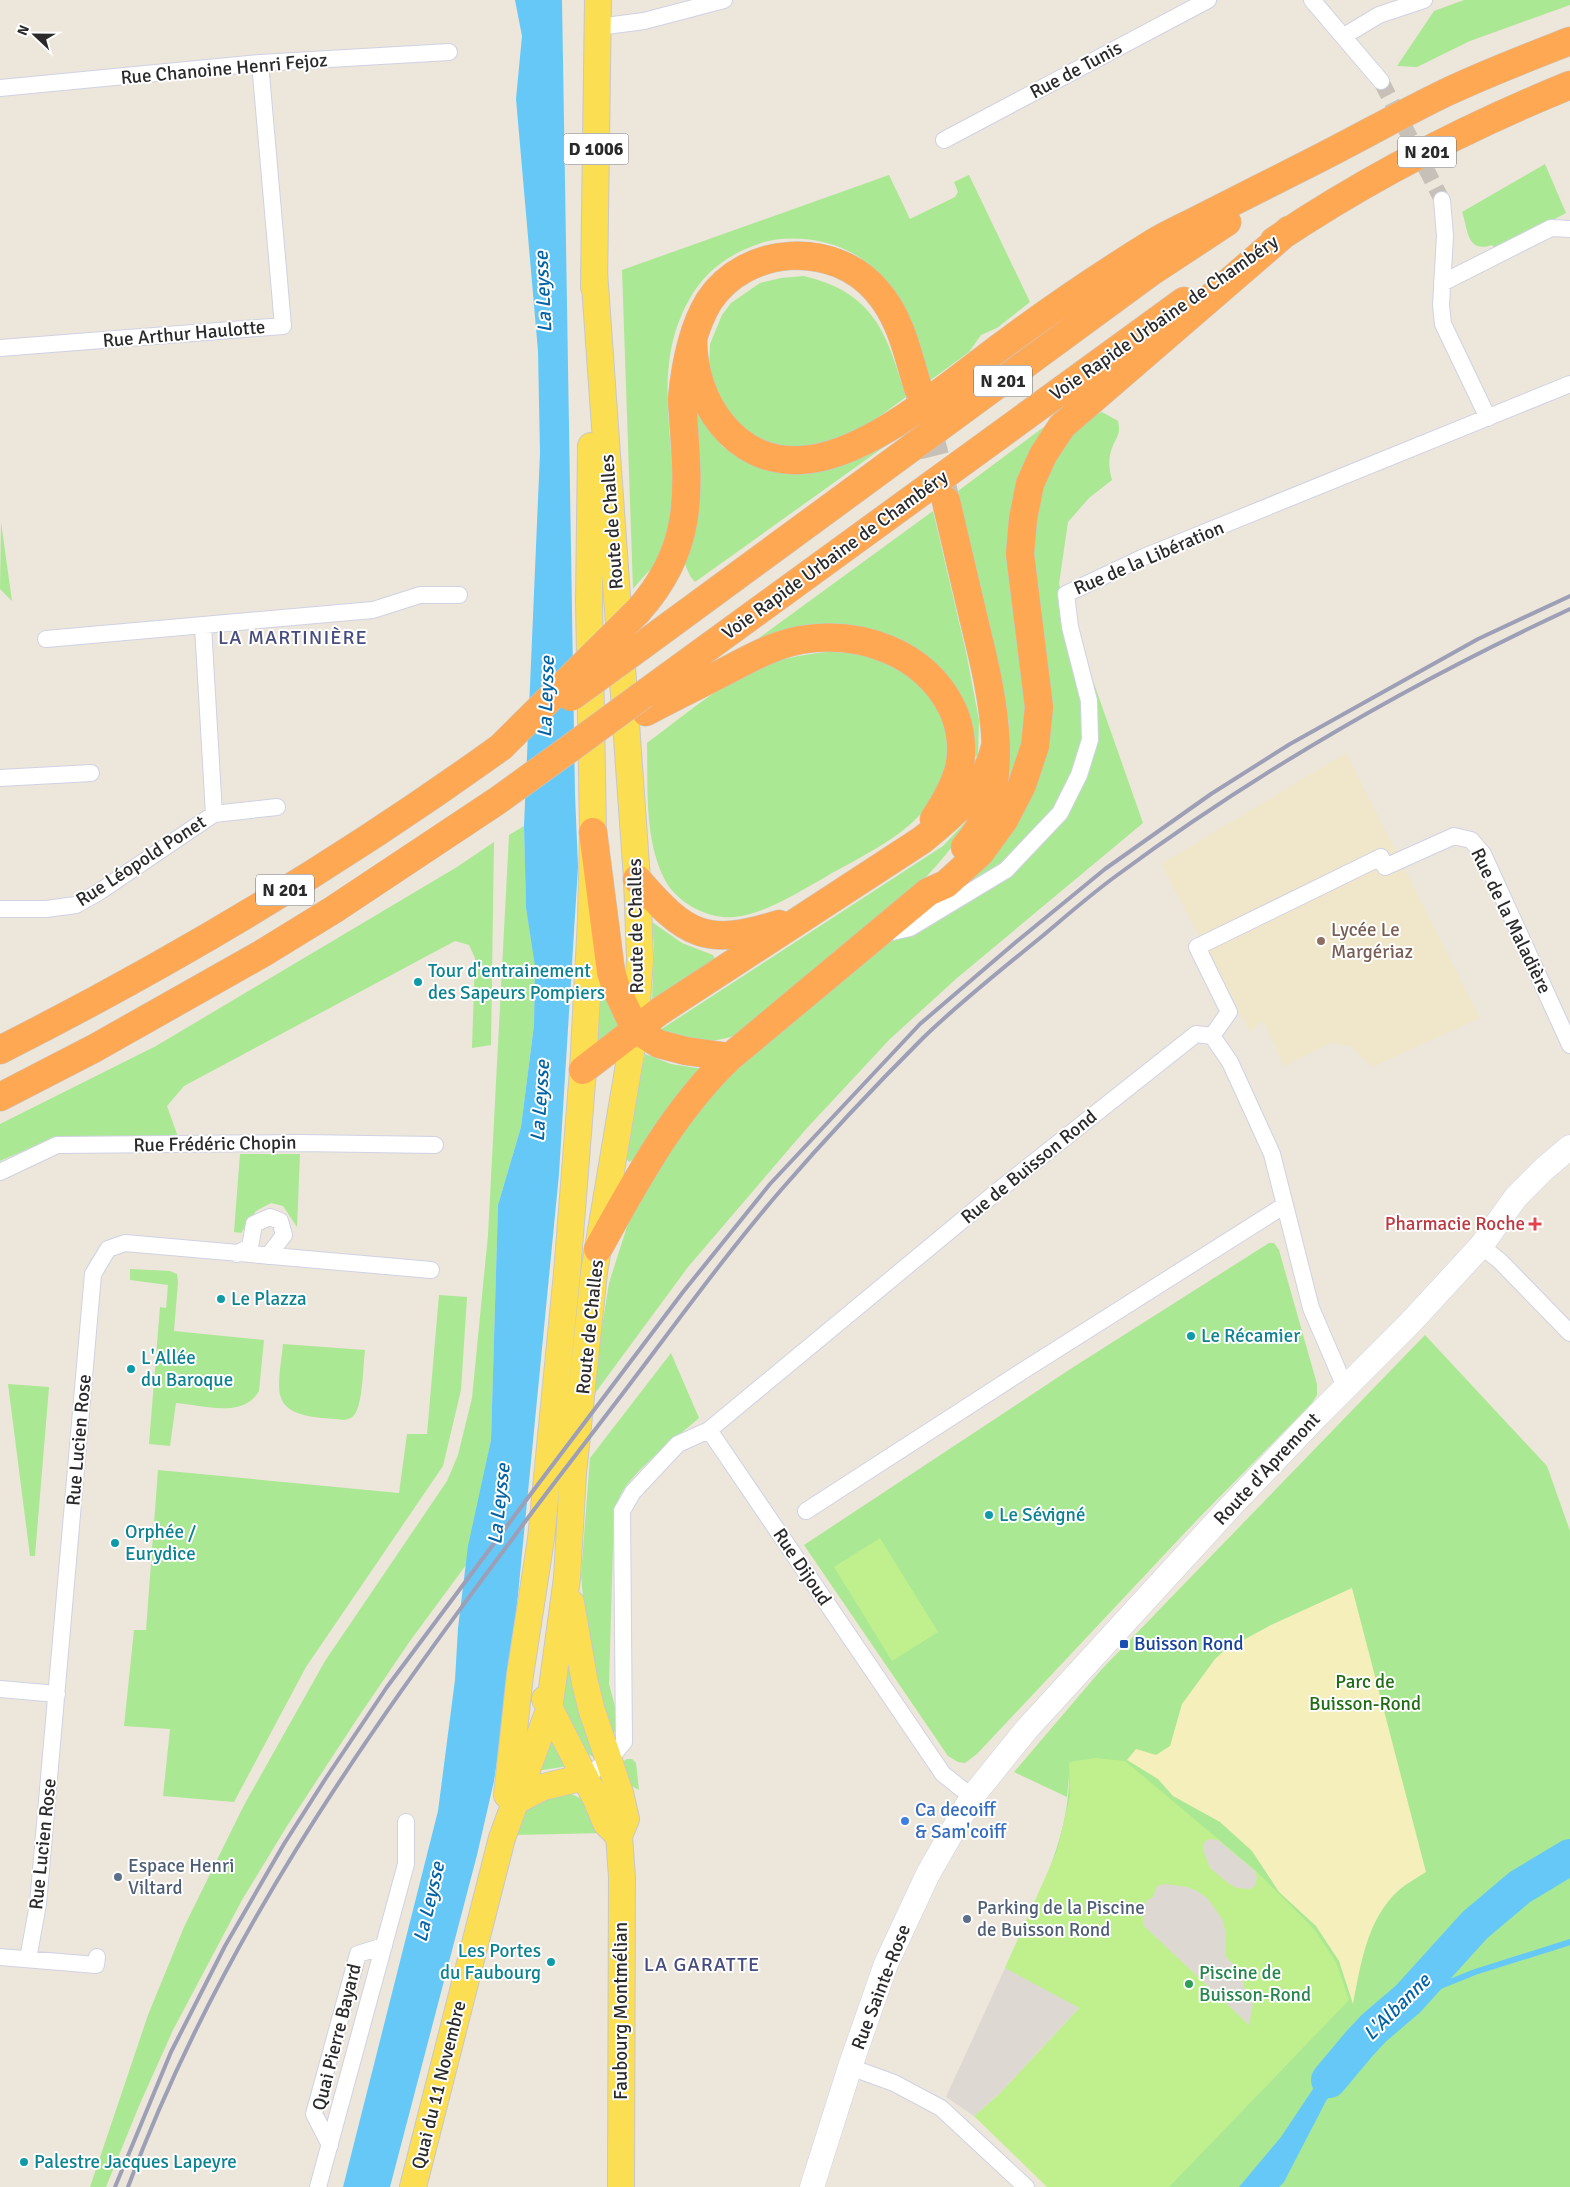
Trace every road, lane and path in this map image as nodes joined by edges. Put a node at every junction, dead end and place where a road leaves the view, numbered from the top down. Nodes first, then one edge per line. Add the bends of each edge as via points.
1 (598, 0) edge
2 (724, 0) edge
3 (1208, 0) edge
4 (1312, 0) edge
5 (1424, 0) edge
6 (598, 27) junction
7 (1344, 36) junction
8 (1570, 41) edge
9 (448, 52) dead end
10 (260, 63) junction
11 (1382, 81) tunnel mouth
12 (1570, 85) edge
13 (0, 88) edge
14 (1375, 131) junction
15 (944, 140) dead end
16 (1442, 200) tunnel mouth
17 (1570, 229) edge
18 (1289, 230) junction
19 (594, 271) junction
20 (1442, 283) junction
21 (693, 340) junction
22 (0, 348) edge
23 (1570, 384) edge
24 (918, 388) tunnel mouth
25 (1488, 418) junction
26 (946, 501) tunnel mouth
27 (459, 595) dead end
28 (203, 626) junction
29 (46, 639) dead end
30 (645, 703) junction
31 (995, 747) junction
32 (498, 749) junction
33 (91, 773) dead end
34 (0, 778) edge
35 (277, 807) dead end
36 (214, 814) junction
37 (593, 832) junction
38 (922, 840) junction
39 (637, 879) junction
40 (928, 892) junction
41 (0, 909) edge
42 (809, 914) junction
43 (875, 936) junction
44 (634, 1029) junction
45 (1212, 1036) junction
46 (1570, 1045) edge
47 (0, 1050) edge
48 (730, 1058) junction
49 (583, 1070) junction
50 (9, 1092) edge
51 (435, 1146) dead end
52 (1570, 1148) edge
53 (0, 1172) edge
54 (1286, 1205) junction
55 (1480, 1246) junction
56 (598, 1249) junction
57 (236, 1254) junction
58 (268, 1256) junction
59 (431, 1270) dead end
60 (1570, 1333) edge
61 (1345, 1387) junction
62 (709, 1430) junction
63 (806, 1511) dead end
64 (541, 1539) joint
65 (567, 1578) junction
66 (534, 1592) junction
67 (0, 1689) edge
68 (57, 1694) junction
69 (549, 1710) junction
70 (609, 1760) junction
71 (585, 1777) junction
72 (972, 1797) junction
73 (516, 1802) junction
74 (406, 1822) dead end
75 (619, 1836) junction
76 (502, 1838) junction
77 (384, 1946) junction
78 (0, 1957) edge
79 (97, 1957) dead end
80 (28, 1960) junction
81 (850, 2067) junction
82 (330, 2145) junction
83 (318, 2187) edge
84 (413, 2187) edge
85 (622, 2187) edge
86 (812, 2187) edge
87 (1026, 2187) edge

1 - 6 main road, Route de Challes / D 1006
2 - 6 street via 644,21
3 - 15 street, Rue de Tunis
4 - 7 street
5 - 7 street via 1379,15
6 - 19 main road, Route de Challes / D 1006
7 - 11 street
8 - 14 highway, N 201 via 1446,92
9 - 10 street, Rue Chanoine Henri Fejoz
10 - 13 street, Rue Chanoine Henri Fejoz
10 - 22 street, Rue Arthur Haulotte via 283,326
12 - 18 highway, Voie Rapide Urbaine de Chambéry / N 201 via 1407,162
14 - 21 highway via 1155,242 1008,340 880,432 836,453 787,460 758,452 737,440 717,420 706,399 696,368
14 - 32 highway, N 201, bridge via 1246,209 1152,272
16 - 20 street via 1445,236
17 - 20 street via 1551,228
18 - 30 highway, Voie Rapide Urbaine de Chambéry / N 201 via 1173,308
18 - 40 highway via 1062,426 1043,455 1030,484 1020,554 1039,707 1035,746 1022,784 1004,820 980,853 946,884
19 - 37 main road, Route de Challes via 589,602
19 - 39 main road, Route de Challes
20 - 25 street via 1443,324
21 - 24 highway via 710,300 738,272 783,256 826,259 857,274 877,290 897,322
21 - 32 highway, bridge via 682,399 686,464 682,531 668,571 638,611
23 - 25 street, Rue de la Libération
25 - 43 street, Rue de la Libération via 1144,557 1066,594 1070,626 1089,701 1090,740 1080,775 1060,813 1006,870 910,928
26 - 31 highway via 990,689
27 - 28 street via 420,595 372,610
28 - 29 street
28 - 36 street, Rue Léopold Ponet
30 - 38 highway via 787,643 822,637 842,638 890,649 931,677 947,699 959,729 958,771 949,794
30 - 50 highway, N 201, bridge via 263,953 121,1034
31 - 38 highway via 987,769 969,796 952,816
31 - 40 highway via 993,785 984,815 969,842 938,875
32 - 47 highway, N 201 via 261,906 154,969
33 - 34 street
35 - 36 street
36 - 41 street, Rue Léopold Ponet via 76,905
37 - 44 highway via 611,972
37 - 49 main road, Route de Challes
38 - 42 highway
39 - 42 highway via 675,919 691,929 710,934 727,936 743,933
39 - 44 main road, Route de Challes via 640,959
40 - 43 highway
42 - 44 highway
43 - 48 highway
44 - 48 highway via 659,1044
44 - 49 highway
44 - 56 main road, Route de Challes
45 - 46 street, Rue de la Maladière via 1230,1012 1197,947 1381,858 1385,867 1454,836 1471,840 1483,854
45 - 54 street via 1230,1062 1272,1154
45 - 62 street, Rue de Buisson Rond via 1196,1034 994,1194
48 - 56 highway via 707,1080 647,1161
49 - 64 main road, Route de Challes
51 - 53 street, Rue Frédéric Chopin via 301,1143 57,1145
52 - 55 main road, Route d'Apremont via 1516,1198
54 - 61 street via 1311,1308
54 - 63 street
55 - 60 street via 1500,1261
55 - 61 main road, Route d'Apremont via 1410,1323
56 - 65 main road, Route de Challes via 574,1474
57 - 58 street, Rue Lucien Rose
57 - 58 street via 250,1247 254,1224 270,1216 280,1221 284,1235
57 - 68 street, Rue Lucien Rose via 125,1243 108,1249 93,1274
58 - 59 street, Rue Lucien Rose
61 - 72 main road, Route d'Apremont via 1026,1730
62 - 70 street via 678,1444 633,1492 622,1511 624,1742
62 - 72 street, Rue Dijoud via 943,1774
64 - 66 main road, Quai du 11 Novembre
65 - 69 main road, Quai du 11 Novembre
65 - 70 main road, Faubourg Montmélian via 585,1683
66 - 69 main road, Quai du 11 Novembre via 536,1658
66 - 76 main road, Quai du 11 Novembre via 520,1675
67 - 68 street
68 - 80 street, Rue Lucien Rose via 38,1904
69 - 71 main road
69 - 73 main road, Quai du 11 Novembre
70 - 71 street
70 - 75 main road, Faubourg Montmélian via 626,1819
71 - 73 main road via 543,1787
71 - 75 main road via 606,1823
72 - 81 main road, Rue Sainte-Rose via 928,1874 886,1964
73 - 76 main road, Quai du 11 Novembre
74 - 77 street, Quai Pierre Bayard via 406,1864
75 - 85 main road, Faubourg Montmélian via 622,1877
76 - 84 main road, Quai du 11 Novembre
77 - 82 street, Quai Pierre Bayard
77 - 82 street, Quai Pierre Bayard via 358,1954 314,2114
78 - 80 street
79 - 80 street via 96,1965
81 - 86 main road, Rue Sainte-Rose
81 - 87 street via 894,2083 941,2108
82 - 83 street, Quai Pierre Bayard

